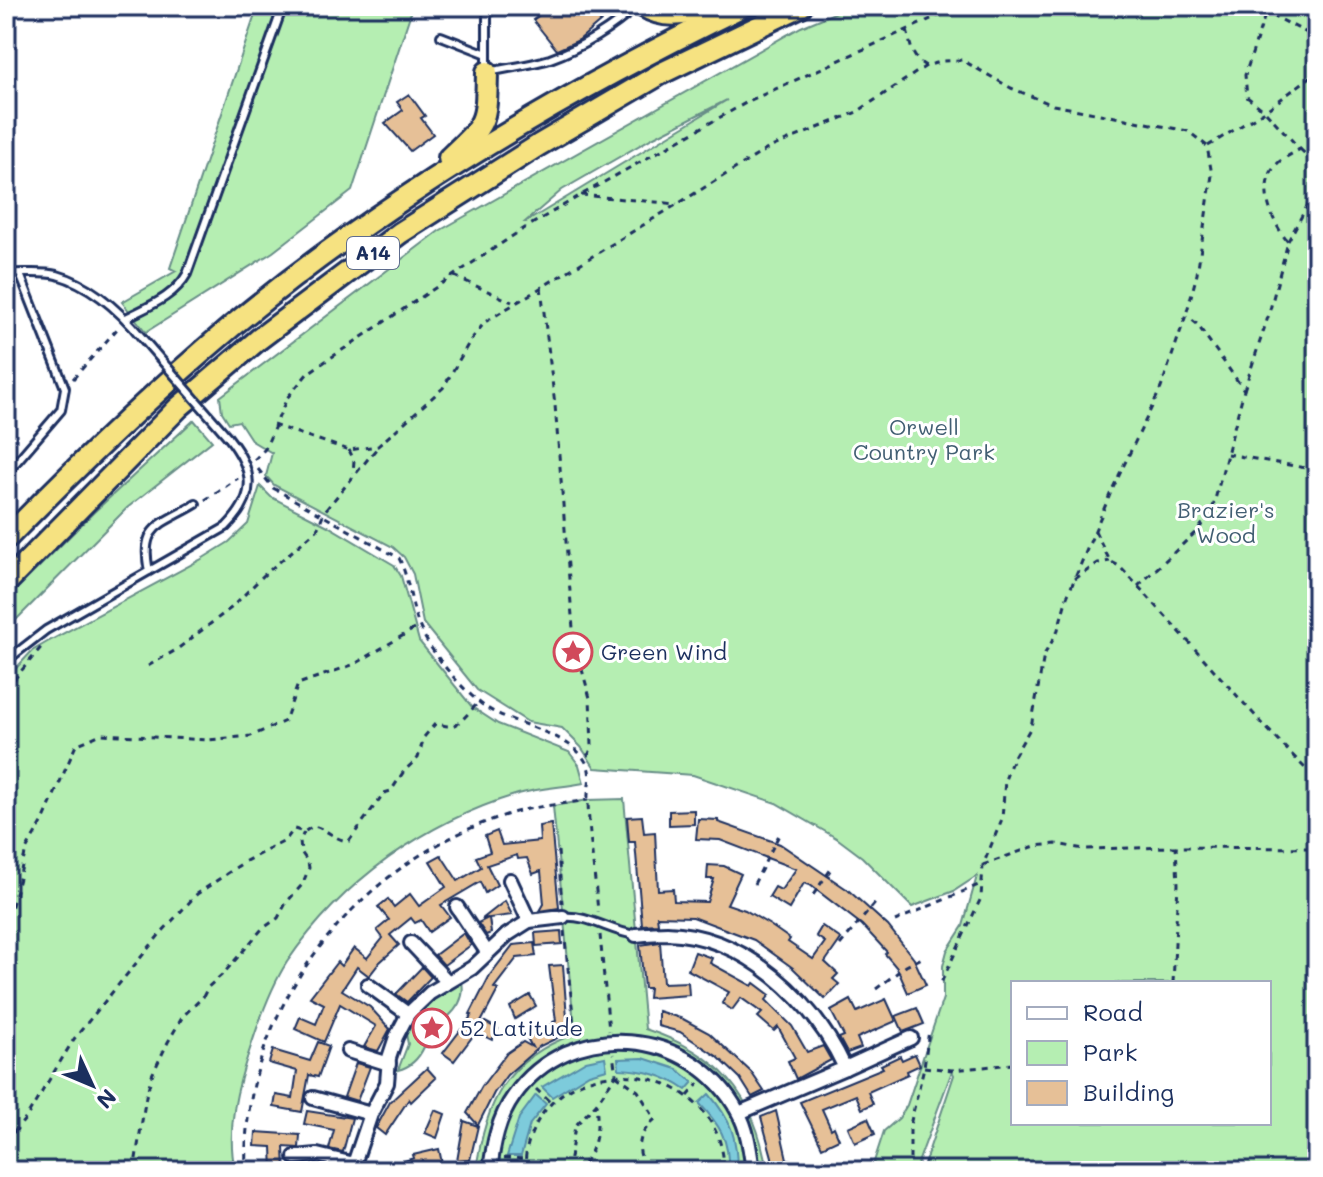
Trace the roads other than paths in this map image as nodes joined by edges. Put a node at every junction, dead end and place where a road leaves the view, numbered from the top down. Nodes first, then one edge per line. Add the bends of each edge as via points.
1 (283, 6) edge
2 (491, 6) edge
3 (640, 6) edge
4 (711, 6) edge
5 (743, 6) edge
6 (801, 6) edge
7 (441, 36) dead end
8 (487, 63) junction
9 (418, 189) junction
10 (6, 273) edge
11 (20, 274) junction
12 (126, 318) junction
13 (6, 474) edge
14 (196, 504) road end
15 (6, 539) edge
16 (149, 571) junction
17 (6, 583) edge
18 (6, 661) edge
19 (510, 880) dead end
20 (457, 907) dead end
21 (563, 917) joint
22 (529, 921) junction
23 (636, 935) joint
24 (411, 943) dead end
25 (487, 952) junction
26 (447, 981) junction
27 (368, 985) dead end
28 (408, 1014) junction
29 (911, 1038) dead end
30 (348, 1051) dead end
31 (389, 1064) junction
32 (845, 1068) junction
33 (313, 1098) dead end
34 (739, 1113) junction
35 (371, 1114) junction
36 (295, 1157) dead end
37 (355, 1167) edge
38 (490, 1171) edge
39 (753, 1171) edge

1 - 12 lane via 187,274 168,296
2 - 8 lane
3 - 4 highway via 671,16
3 - 8 lane via 550,59
5 - 9 highway, A14 via 562,100
6 - 17 highway, A14 via 662,73 400,233 179,407
7 - 8 lane
8 - 9 highway, A14 via 486,115 474,137
9 - 15 highway, A14 via 234,325 162,387
10 - 11 lane
11 - 12 lane via 55,274 78,283
11 - 13 lane via 65,388 61,410
12 - 16 lane, bridge via 251,464 248,492 236,517
14 - 16 lane via 152,531 144,549
16 - 18 lane via 46,630
19 - 22 street
20 - 25 street
21 - 22 street
21 - 23 lane
22 - 25 street
23 - 32 street via 691,937 757,965 813,1014
24 - 26 street
25 - 26 street via 472,968
26 - 28 street
27 - 28 street
28 - 31 street
29 - 32 street
30 - 31 street
31 - 35 street via 387,1083
32 - 34 street
33 - 35 street
34 - 38 street via 708,1072 665,1048 611,1040 574,1048 546,1064 513,1096 496,1135
34 - 39 street
35 - 37 street
36 - 37 street via 317,1155

